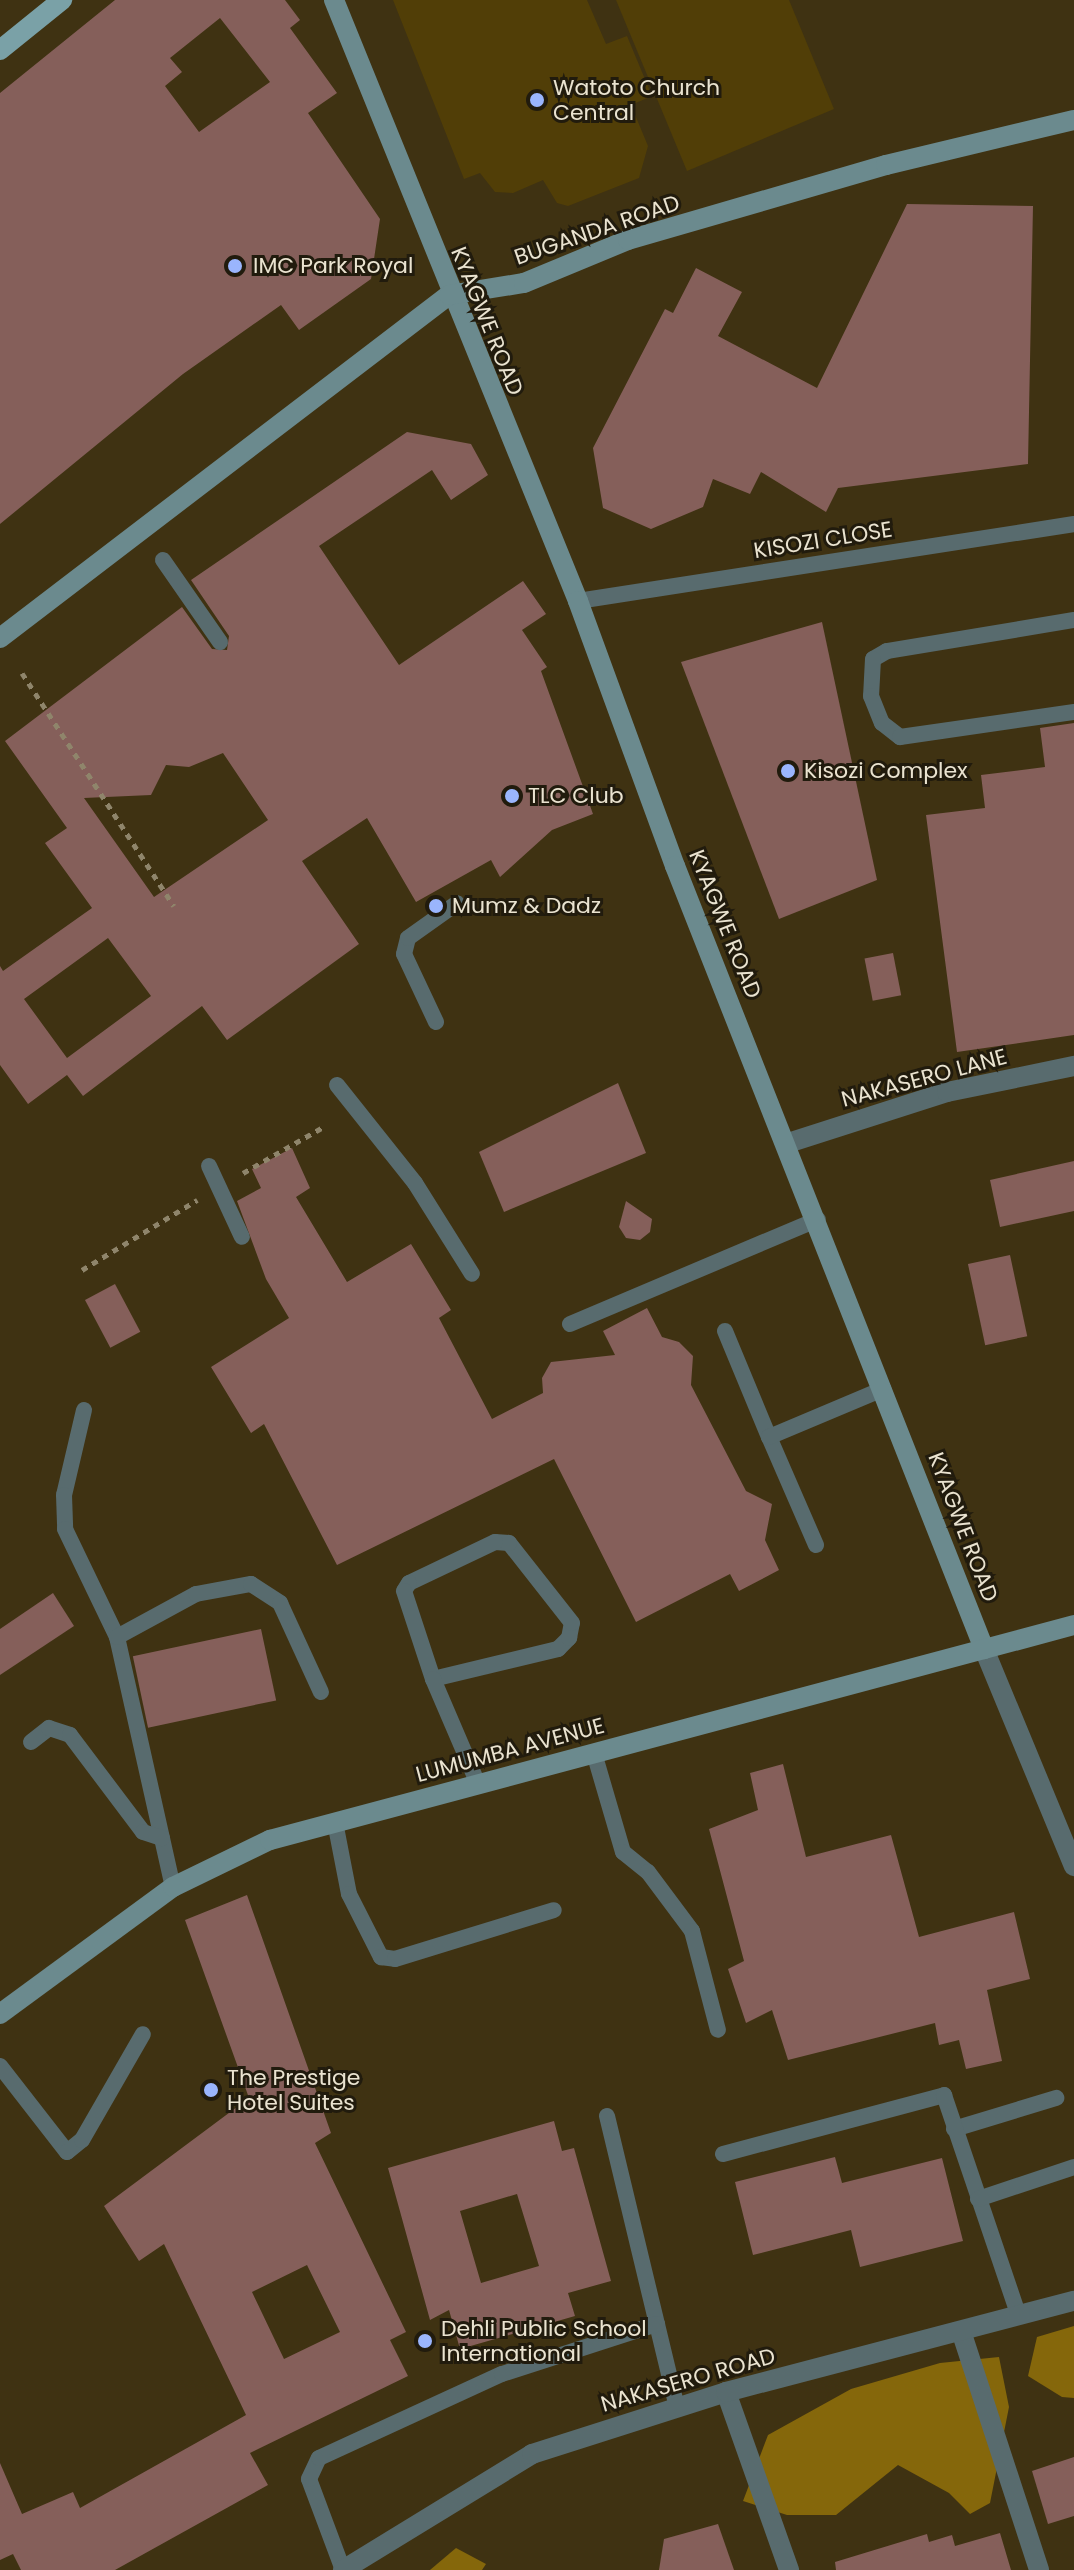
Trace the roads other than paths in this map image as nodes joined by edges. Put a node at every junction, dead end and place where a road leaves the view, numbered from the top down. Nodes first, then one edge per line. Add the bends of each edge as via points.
1 (62, 0) edge
2 (334, 0) edge
3 (0, 50) edge
4 (1074, 120) edge
5 (449, 295) junction
6 (1074, 524) edge
7 (163, 560) dead end
8 (578, 601) junction
9 (1074, 620) edge
10 (0, 638) edge
11 (220, 642) dead end
12 (1074, 712) edge
13 (457, 903) dead end
14 (436, 1022) dead end
15 (1074, 1066) edge
16 (337, 1085) dead end
17 (788, 1143) junction
18 (209, 1166) dead end
19 (818, 1219) junction
20 (242, 1237) dead end
21 (472, 1274) dead end
22 (570, 1324) dead end
23 (725, 1331) dead end
24 (883, 1389) junction
25 (84, 1410) dead end
26 (769, 1437) junction
27 (816, 1545) dead end
28 (1074, 1625) edge
29 (117, 1637) junction
30 (984, 1649) junction
31 (433, 1679) junction
32 (321, 1692) dead end
33 (31, 1742) dead end
34 (594, 1753) junction
35 (478, 1784) junction
36 (335, 1822) junction
37 (162, 1838) junction
38 (1074, 1866) edge
39 (173, 1887) junction
40 (554, 1910) dead end
41 (0, 2014) edge
42 (718, 2030) dead end
43 (143, 2034) dead end
44 (0, 2066) edge
45 (1056, 2098) dead end
46 (607, 2116) dead end
47 (954, 2129) junction
48 (723, 2154) dead end
49 (1074, 2167) edge
50 (978, 2199) junction
51 (1074, 2301) edge
52 (1019, 2316) junction
53 (657, 2324) junction
54 (961, 2331) junction
55 (726, 2392) junction
56 (677, 2407) junction
57 (343, 2570) edge
58 (789, 2570) edge
59 (1039, 2570) edge

1 - 3 main road
2 - 5 main road, KYAGWE ROAD
4 - 5 main road, BUGANDA ROAD via 886,165 628,240 524,283
5 - 8 main road, KYAGWE ROAD
5 - 10 main road, BUGANDA ROAD
6 - 8 lane, KISOZI CLOSE
7 - 11 lane
8 - 17 main road, KYAGWE ROAD via 675,866
9 - 12 lane via 887,651 873,659 871,696 882,723 900,737
13 - 14 lane via 408,938 404,954
15 - 17 street, NAKASERO LANE via 947,1092
16 - 21 lane via 415,1183
17 - 19 main road, KYAGWE ROAD
18 - 20 lane
19 - 22 lane
19 - 24 main road, KYAGWE ROAD
23 - 26 lane
24 - 26 lane
24 - 30 main road, KYAGWE ROAD
25 - 29 lane via 64,1495 65,1529
26 - 27 lane
28 - 30 main road, LUMUMBA AVENUE
29 - 32 lane via 196,1594 251,1584 280,1603
29 - 37 lane
30 - 34 main road, LUMUMBA AVENUE
30 - 38 street, KYAGWE ROAD
31 - 31 lane via 404,1591 495,1542 509,1543 572,1623 569,1638 558,1649
31 - 35 lane
33 - 37 lane via 49,1728 70,1735 143,1832
34 - 35 main road, LUMUMBA AVENUE
34 - 42 lane via 623,1852 648,1872 692,1931
35 - 36 main road, LUMUMBA AVENUE
36 - 39 main road, LUMUMBA AVENUE via 270,1840
36 - 40 lane via 349,1894 381,1957 395,1959
37 - 39 lane
39 - 41 main road, LUMUMBA AVENUE
43 - 44 lane via 82,2140 67,2152
45 - 47 lane
46 - 53 lane
47 - 48 lane via 944,2095
47 - 50 lane
49 - 50 lane
50 - 52 lane
51 - 52 street, NAKASERO ROAD
52 - 54 street, NAKASERO ROAD
53 - 56 lane
53 - 57 lane via 502,2374 319,2458 309,2479
54 - 55 street, NAKASERO ROAD
54 - 59 street
55 - 56 street, NAKASERO ROAD
55 - 58 street
56 - 57 street, NAKASERO ROAD via 532,2454

